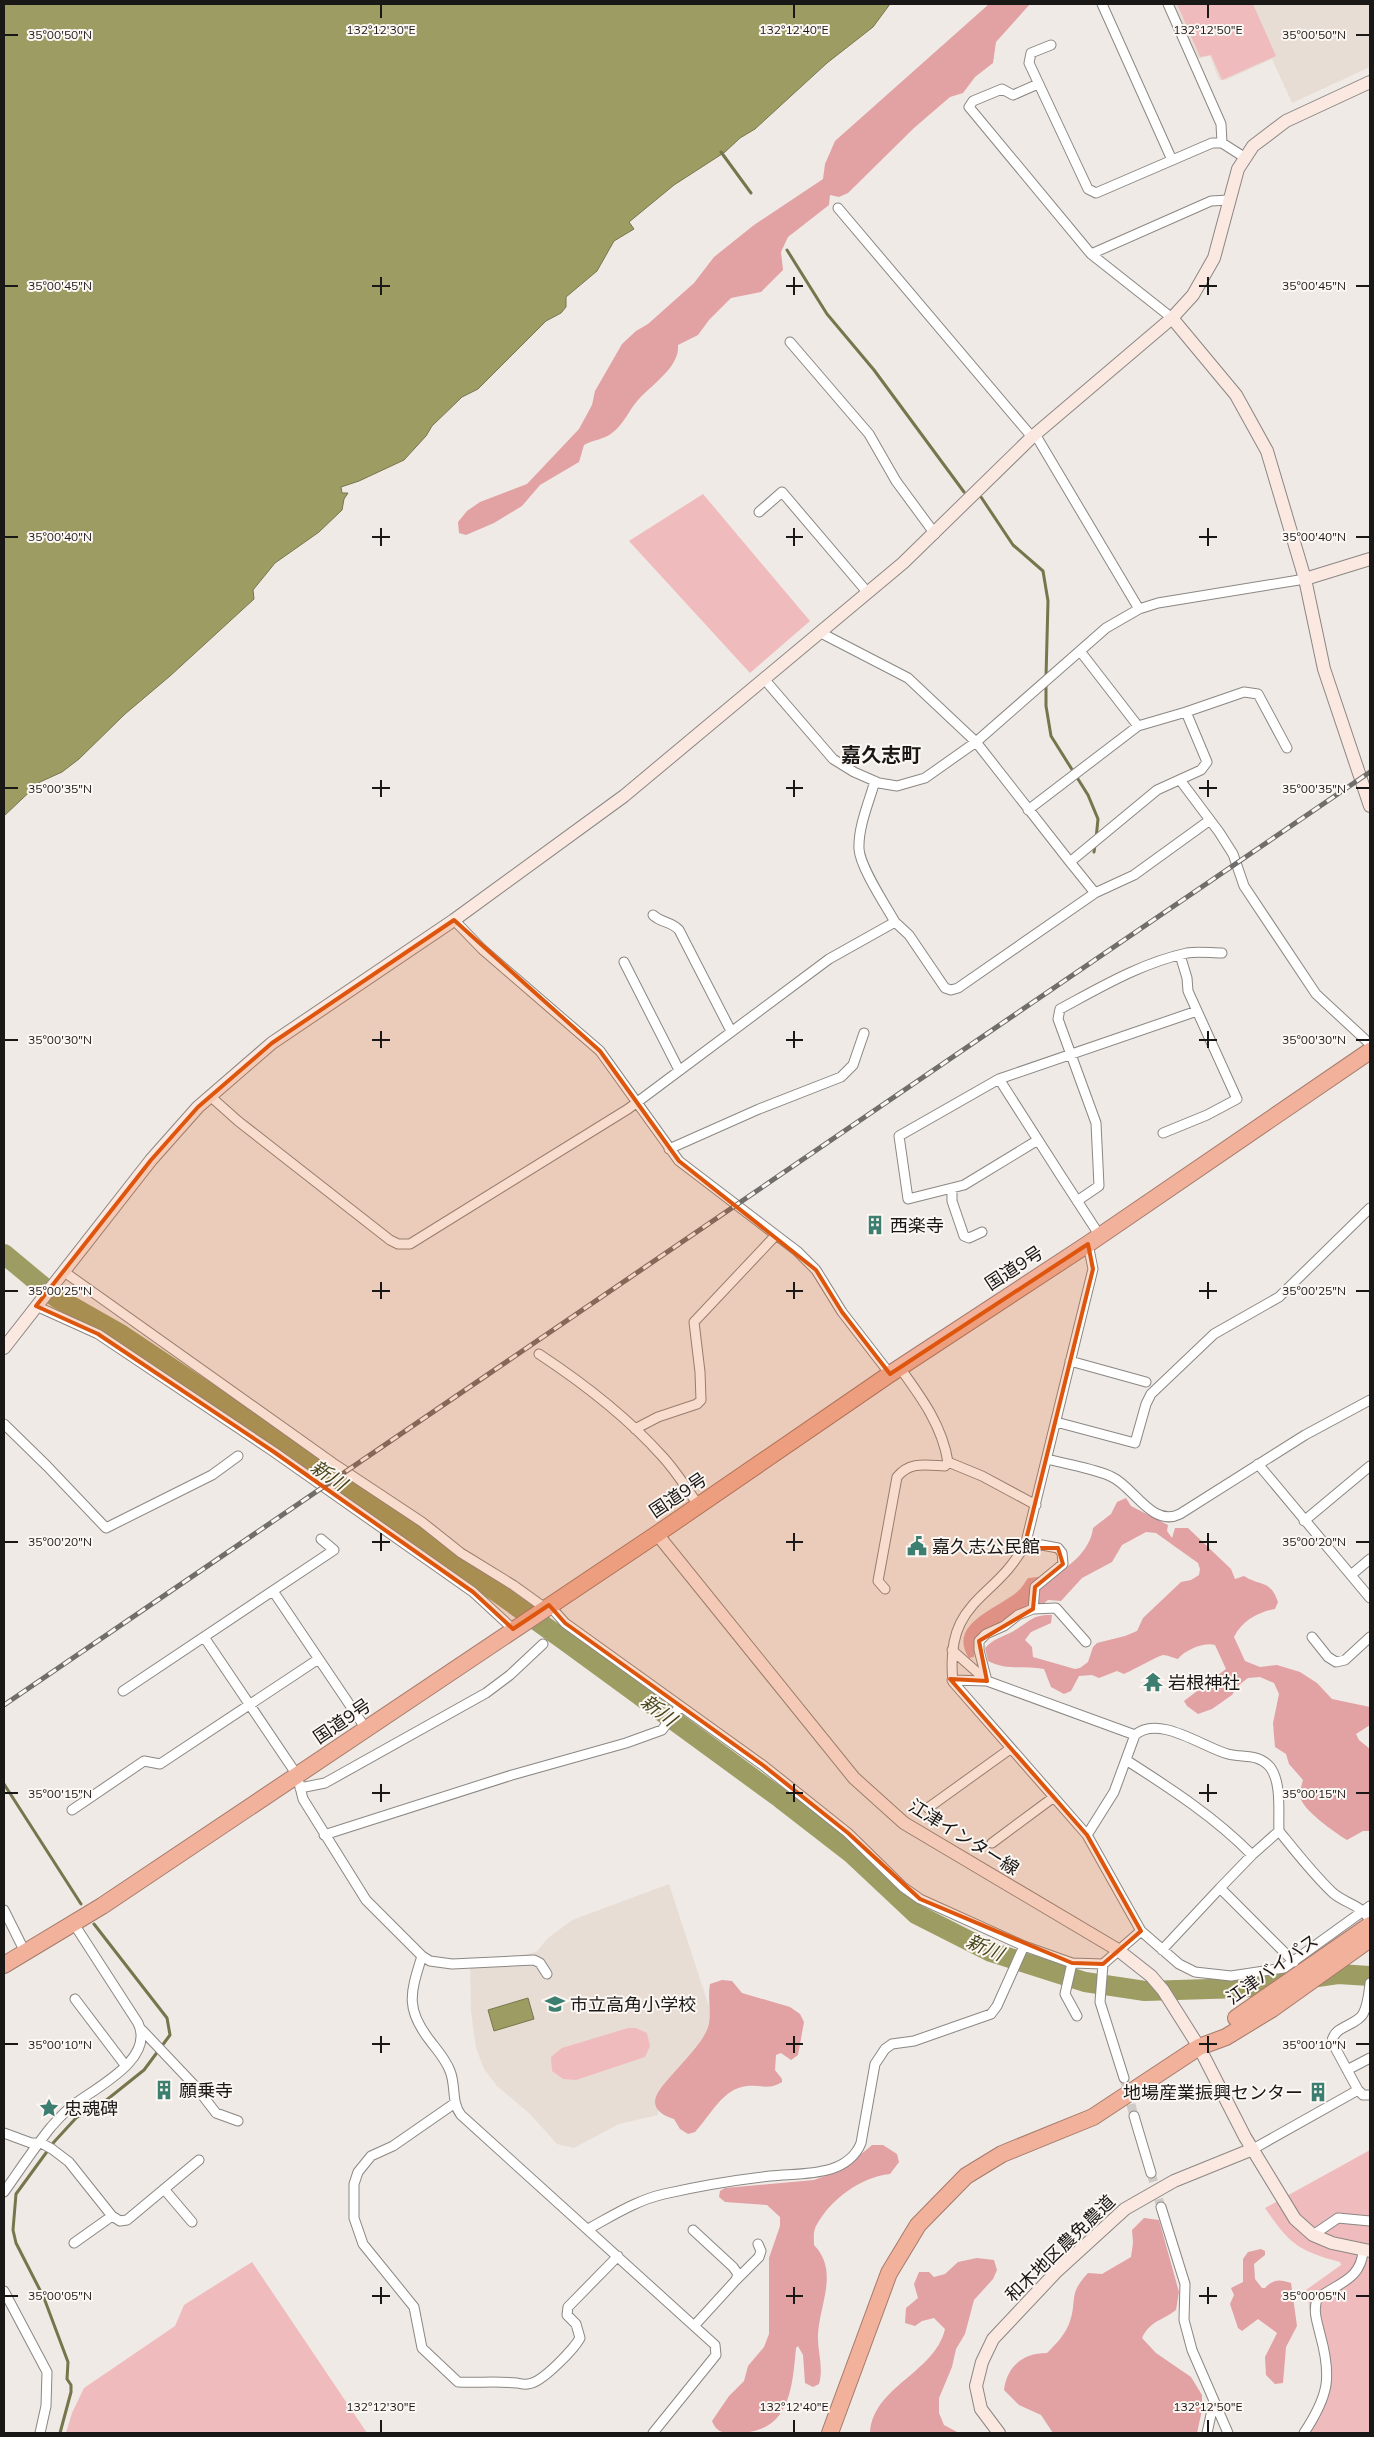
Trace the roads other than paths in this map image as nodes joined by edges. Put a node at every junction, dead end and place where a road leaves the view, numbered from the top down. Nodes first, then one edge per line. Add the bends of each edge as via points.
1 (1102, 4) edge
2 (1168, 4) edge
3 (1052, 45) dead end
4 (1370, 82) edge
5 (1038, 84) junction
6 (1222, 143) junction
7 (1244, 157) junction
8 (1172, 160) junction
9 (1228, 200) junction
10 (838, 208) dead end
11 (1091, 254) junction
12 (1172, 318) junction
13 (790, 342) dead end
14 (1033, 436) junction
15 (759, 512) dead end
16 (934, 534) junction
17 (1370, 559) edge
18 (1305, 579) junction
19 (868, 593) junction
20 (1139, 609) junction
21 (821, 633) junction
22 (1080, 651) junction
23 (766, 680) junction
24 (1186, 712) junction
25 (1138, 726) junction
26 (976, 742) junction
27 (1287, 748) dead end
28 (1180, 780) junction
29 (875, 782) junction
30 (1370, 806) edge
31 (1028, 810) junction
32 (1210, 820) junction
33 (1070, 862) junction
34 (1095, 893) junction
35 (653, 915) dead end
36 (454, 920) junction
37 (895, 922) junction
38 (1222, 953) dead end
39 (1180, 956) junction
40 (624, 962) dead end
41 (1197, 1011) junction
42 (731, 1031) junction
43 (864, 1033) dead end
44 (1370, 1044) edge
45 (1370, 1051) edge
46 (1071, 1054) junction
47 (678, 1070) junction
48 (999, 1079) junction
49 (210, 1096) junction
50 (637, 1101) junction
51 (1163, 1133) dead end
52 (1038, 1140) junction
53 (669, 1149) junction
54 (952, 1188) junction
55 (1077, 1201) junction
56 (1370, 1208) edge
57 (982, 1232) dead end
58 (776, 1235) junction
59 (1094, 1240) junction
60 (60, 1275) junction
61 (38, 1304) junction
62 (4, 1348) edge
63 (538, 1354) dead end
64 (1070, 1361) junction
65 (895, 1371) junction
66 (1146, 1382) dead end
67 (1370, 1400) edge
68 (1056, 1422) junction
69 (4, 1424) edge
70 (635, 1429) junction
71 (238, 1456) dead end
72 (1048, 1459) junction
73 (948, 1462) junction
74 (1258, 1464) junction
75 (1370, 1466) edge
76 (1036, 1505) junction
77 (699, 1506) junction
78 (1304, 1521) junction
79 (657, 1534) junction
80 (321, 1539) dead end
81 (1023, 1549) junction
82 (1370, 1559) edge
83 (1352, 1575) junction
84 (885, 1588) dead end
85 (273, 1591) junction
86 (1370, 1598) edge
87 (545, 1608) junction
88 (1033, 1609) junction
89 (516, 1627) junction
90 (204, 1637) junction
91 (1312, 1637) dead end
92 (1370, 1637) edge
93 (1086, 1642) dead end
94 (543, 1644) dead end
95 (952, 1650) junction
96 (317, 1660) junction
97 (952, 1680) junction
98 (987, 1681) junction
99 (123, 1691) dead end
100 (249, 1704) junction
101 (679, 1708) junction
102 (366, 1729) junction
103 (1135, 1735) junction
104 (1010, 1749) junction
105 (1126, 1760) junction
106 (298, 1782) junction
107 (1054, 1797) junction
108 (928, 1808) dead end
109 (72, 1810) dead end
110 (1279, 1831) junction
111 (324, 1834) junction
112 (1088, 1834) junction
113 (992, 1843) dead end
114 (1252, 1855) junction
115 (1220, 1888) junction
116 (4, 1910) edge
117 (1368, 1914) edge
118 (1370, 1920) edge
119 (74, 1924) junction
120 (1141, 1932) junction
121 (1370, 1939) edge
122 (1024, 1948) junction
123 (1118, 1950) junction
124 (1162, 1950) junction
125 (25, 1952) junction
126 (422, 1956) junction
127 (1294, 1962) junction
128 (4, 1965) edge
129 (1072, 1965) junction
130 (1102, 1968) junction
131 (547, 1974) dead end
132 (1370, 1985) edge
133 (75, 1999) dead end
134 (1265, 2006) junction
135 (1077, 2016) dead end
136 (142, 2030) junction
137 (1199, 2047) junction
138 (1370, 2058) edge
139 (125, 2065) junction
140 (1348, 2070) junction
141 (1124, 2078) tunnel mouth
142 (1358, 2090) junction
143 (1370, 2095) edge
144 (455, 2104) junction
145 (1134, 2116) tunnel mouth
146 (238, 2121) dead end
147 (4, 2133) edge
148 (46, 2146) junction
149 (1253, 2149) junction
150 (199, 2160) dead end
151 (1151, 2173) tunnel mouth
152 (164, 2189) junction
153 (4, 2192) edge
154 (1161, 2207) tunnel mouth
155 (112, 2216) junction
156 (1370, 2221) edge
157 (192, 2222) dead end
158 (588, 2229) junction
159 (692, 2230) dead end
160 (1313, 2235) junction
161 (74, 2243) dead end
162 (758, 2244) dead end
163 (1367, 2251) edge
164 (618, 2256) junction
165 (736, 2280) junction
166 (4, 2291) edge
167 (694, 2326) junction
168 (1214, 2401) junction
169 (40, 2433) edge
170 (653, 2433) edge
171 (830, 2433) edge
172 (998, 2433) edge
173 (1207, 2433) edge
174 (1228, 2433) edge
175 (1304, 2433) edge

1 - 8 street
2 - 6 street via 1221,124
3 - 5 street via 1028,58
4 - 7 street via 1286,121 1263,136
5 - 8 street via 1088,189 1096,193
5 - 11 street via 1013,94 1002,89 973,100 970,107
6 - 7 street
6 - 8 street via 1212,143
7 - 9 street
9 - 11 street via 1212,201
9 - 12 street via 1218,247 1209,270 1194,295
10 - 14 street
11 - 12 street
12 - 14 street
12 - 18 street via 1236,395 1256,428 1279,485
13 - 16 street via 870,434 896,481
14 - 16 street
14 - 20 street
15 - 19 street via 782,492
16 - 19 street
17 - 18 street
18 - 20 street via 1158,603
18 - 30 street via 1324,669
19 - 21 street
20 - 22 street via 1106,628
21 - 23 street
21 - 26 street via 908,678
22 - 25 street
22 - 26 street
23 - 29 street via 833,758
23 - 36 street via 624,796
24 - 25 street
24 - 27 street via 1244,692 1258,694
24 - 28 street via 1207,762 1201,770
25 - 31 street
26 - 29 street via 924,778 897,786
26 - 31 street
28 - 32 street
28 - 33 street via 1157,790
29 - 37 street via 859,849 861,861
31 - 33 street
32 - 34 street via 1134,875
32 - 44 street via 1233,854 1244,886 1316,994
33 - 34 street
34 - 37 street via 952,990 945,988 909,934
35 - 42 street via 678,930
36 - 49 street via 272,1043
36 - 50 street via 482,949 600,1051
37 - 42 street via 828,959
38 - 39 street
39 - 41 street via 1188,991
39 - 46 street via 1134,970 1060,1009 1058,1019
40 - 47 street
41 - 46 street
41 - 51 street via 1237,1099
42 - 47 street
43 - 53 street via 853,1064 841,1077 760,1108
45 - 59 highway, 国道9号
46 - 48 street
46 - 55 street via 1096,1123 1099,1186
47 - 50 street
48 - 52 street
48 - 54 street via 899,1136 908,1199
49 - 50 street via 398,1244 410,1244 423,1238
49 - 60 street via 168,1139
50 - 53 street
52 - 54 street via 964,1185
52 - 55 street
53 - 58 street via 679,1161
54 - 57 street via 952,1202 964,1236 969,1238
55 - 59 street
56 - 68 street via 1279,1297 1214,1334 1151,1394 1135,1443
58 - 65 street via 816,1270 842,1312
58 - 70 street via 694,1322 700,1402
59 - 64 street via 1093,1269
59 - 65 highway, 国道9号
60 - 61 street
60 - 87 street via 422,1522 460,1553
61 - 62 street
61 - 89 street via 98,1334 274,1452 473,1592
63 - 70 street via 566,1372
64 - 66 street
64 - 68 street
65 - 73 street via 935,1420
65 - 77 highway, 国道9号
67 - 74 street
68 - 72 street
69 - 71 street via 106,1528 212,1476
70 - 77 street via 663,1457
72 - 74 street via 1112,1477 1154,1512 1171,1518
72 - 76 street
73 - 76 street
73 - 84 street via 945,1466 912,1465 896,1478 878,1581
74 - 78 street
75 - 78 street
76 - 81 street
77 - 79 highway, 国道9号
78 - 83 street
79 - 87 highway, 国道9号
79 - 123 street, 江津インター線 via 818,1736 876,1799 904,1823
80 - 85 street via 334,1550
81 - 88 street via 1051,1546 1058,1548 1063,1557 1063,1564 1035,1587
81 - 95 street via 965,1612
82 - 83 street
83 - 86 street
85 - 90 street
85 - 96 street
87 - 89 highway, 国道9号
87 - 101 street
88 - 93 street via 1056,1608
88 - 98 street via 979,1641
89 - 102 highway, 国道9号
90 - 99 street
90 - 100 street
91 - 92 street via 1336,1662 1344,1660
94 - 106 street via 486,1693 325,1783
95 - 97 street
95 - 98 street
96 - 100 street
96 - 102 street
97 - 98 street
97 - 104 street
98 - 103 street
100 - 106 street
100 - 109 street via 160,1764 144,1762
101 - 111 street via 665,1728 626,1743
101 - 122 street via 798,1792 920,1899
102 - 106 highway, 国道9号
103 - 105 street
103 - 110 street via 1143,1730 1185,1734 1228,1754 1263,1761 1276,1783
104 - 107 street
104 - 108 street
105 - 112 street via 1114,1792
105 - 114 street via 1211,1819
106 - 111 street via 303,1798
106 - 119 highway, 国道9号
107 - 112 street
107 - 113 street
110 - 114 street
110 - 117 street via 1336,1895
111 - 126 street via 366,1900
112 - 120 street
114 - 115 street
115 - 124 street
115 - 127 street
116 - 125 street
117 - 118 street
117 - 127 street
117 - 134 highway, 江津バイパス
119 - 125 highway, 国道9号
119 - 136 street
120 - 123 street
120 - 124 street
121 - 134 highway
122 - 129 street
122 - 158 street via 991,2014 914,2041 892,2044 885,2049 875,2064 862,2143 848,2161 811,2174 739,2180 662,2194
123 - 130 street
123 - 137 street, 江津インター線 via 1151,1976
124 - 127 street via 1195,1972 1216,1975 1231,1976 1284,1968
125 - 128 highway, 国道9号
126 - 131 street via 452,1964 534,1960
126 - 144 street via 413,1985 413,2012 418,2026 449,2068
129 - 130 street
129 - 135 street via 1066,1984 1066,1998
130 - 141 street via 1102,2009
132 - 140 street via 1364,2013 1332,2038
133 - 139 street
134 - 137 highway, 江津バイパス via 1218,2030
136 - 139 street via 142,2043
136 - 146 street via 216,2113
137 - 149 street, 江津インター線
137 - 171 highway, 江津バイパス via 1092,2117 1002,2154 966,2176 918,2225 889,2274
138 - 140 street
139 - 148 street via 110,2080 74,2104 51,2128
140 - 142 street
142 - 143 street via 1363,2095
142 - 149 street
144 - 158 street via 461,2115
144 - 164 street via 393,2146 371,2156 358,2172 354,2184 354,2218 363,2244 414,2307 422,2348 450,2375 458,2382 532,2384 576,2346 580,2338 576,2324 567,2315 568,2308
145 - 151 street
147 - 148 street
148 - 153 street
148 - 155 street via 69,2162
149 - 160 street, 江津インター線 via 1295,2219
149 - 172 street, 和木地区農免農道 via 1174,2181 1125,2209 1056,2271 993,2339 982,2362 976,2386 981,2409
150 - 152 street
152 - 155 street via 127,2220 120,2221
152 - 157 street
154 - 168 street via 1184,2284 1187,2333
155 - 161 street
156 - 160 street via 1338,2218
158 - 164 street
159 - 165 street via 736,2269
160 - 163 street
162 - 165 street via 761,2250 759,2257
163 - 175 street via 1356,2274 1316,2299 1314,2314 1328,2381 1324,2396
164 - 167 street
165 - 167 street
166 - 169 street via 47,2372 46,2406
167 - 170 street via 715,2345 716,2355
168 - 173 street
168 - 174 street

